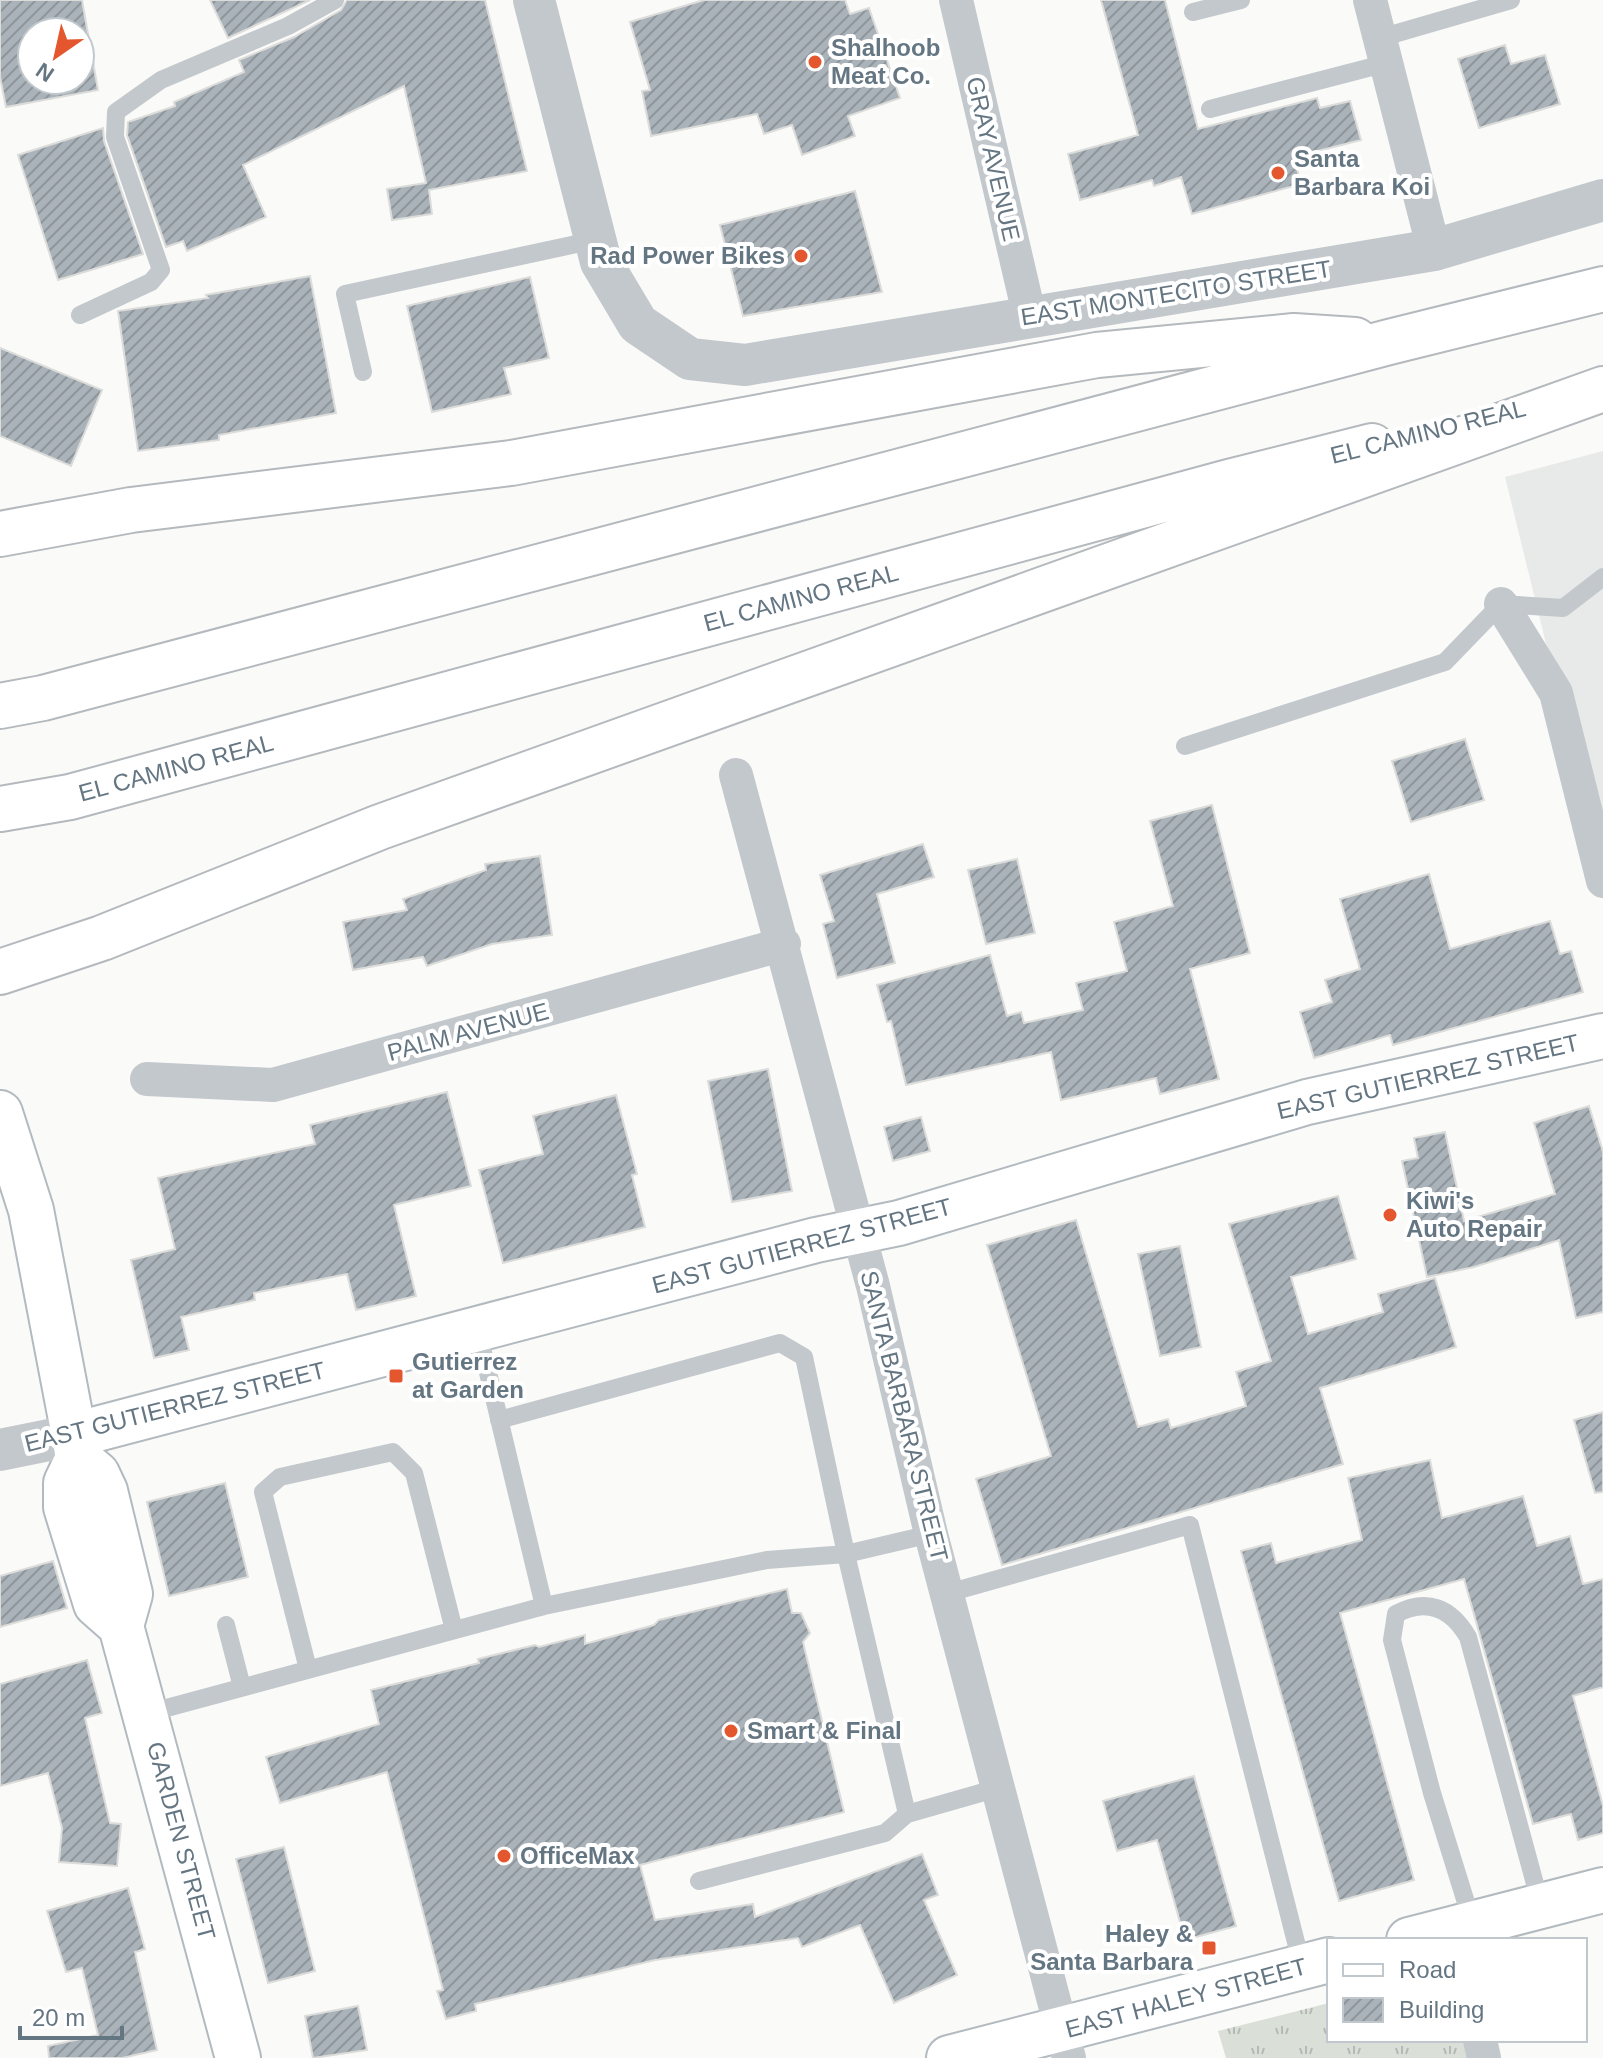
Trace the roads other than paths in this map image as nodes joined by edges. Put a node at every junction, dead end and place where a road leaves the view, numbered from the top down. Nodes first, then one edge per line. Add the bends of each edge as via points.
1 (335, 0) edge
2 (534, 0) edge
3 (956, 0) edge
4 (1241, 0) edge
5 (1370, 0) edge
6 (1511, 0) edge
7 (1193, 12) dead end
8 (1384, 50) junction
9 (1210, 109) dead end
10 (1603, 200) edge
11 (595, 240) junction
12 (1434, 250) junction
13 (1603, 289) edge
14 (80, 315) dead end
15 (1030, 318) junction
16 (1389, 342) junction
17 (363, 372) dead end
18 (1603, 389) edge
19 (0, 534) edge
20 (1603, 577) edge
21 (1501, 604) junction
22 (0, 706) edge
23 (1185, 746) dead end
24 (736, 775) dead end
25 (1594, 804) edge
26 (0, 809) edge
27 (1603, 881) edge
28 (784, 944) junction
29 (0, 972) edge
30 (1603, 1036) edge
31 (147, 1079) dead end
32 (0, 1113) edge
33 (859, 1233) junction
34 (478, 1331) junction
35 (499, 1420) junction
36 (76, 1446) junction
37 (0, 1450) edge
38 (931, 1534) junction
39 (846, 1554) junction
40 (948, 1593) junction
41 (544, 1606) junction
42 (226, 1625) dead end
43 (454, 1630) junction
44 (308, 1669) junction
45 (242, 1687) junction
46 (148, 1713) junction
47 (998, 1788) junction
48 (907, 1814) junction
49 (699, 1881) dead end
50 (1603, 1890) edge
51 (1541, 1906) junction
52 (1460, 1932) edge
53 (1422, 1938) edge
54 (1315, 1963) edge
55 (1066, 2044) edge
56 (238, 2058) edge
57 (949, 2058) edge

1 - 14 lane via 161,80 116,112 115,137 161,270 151,282
2 - 11 street
3 - 15 street, GRAY AVENUE
4 - 7 lane
5 - 8 street
6 - 8 lane
8 - 9 lane
8 - 12 street
10 - 12 street, EAST MONTECITO STREET
11 - 15 street, EAST MONTECITO STREET via 601,262 638,324 690,359 745,365
11 - 17 lane via 345,294
12 - 15 street, EAST MONTECITO STREET
13 - 16 main road
16 - 19 main road via 1294,336 1097,355 511,463 131,510
16 - 22 main road
18 - 26 main road, EL CAMINO REAL via 1229,482 70,797
18 - 29 main road via 380,827 102,938
20 - 21 lane via 1563,608
21 - 23 lane via 1445,662
21 - 25 street via 1556,693
24 - 28 street, SANTA BARBARA STREET
25 - 27 street
28 - 31 street, PALM AVENUE via 273,1085
28 - 33 street, SANTA BARBARA STREET
30 - 33 main road, EAST GUTIERREZ STREET via 1307,1102
32 - 36 main road, GARDEN STREET via 31,1210
33 - 34 main road, EAST GUTIERREZ STREET
33 - 38 street, SANTA BARBARA STREET
34 - 35 lane
34 - 36 main road, EAST GUTIERREZ STREET
35 - 39 lane via 780,1343 804,1357
35 - 41 lane
36 - 37 street, EAST GUTIERREZ STREET
36 - 46 main road, GARDEN STREET via 105,1491 130,1594 121,1626
38 - 39 lane
38 - 40 street, SANTA BARBARA STREET
39 - 41 lane via 767,1560
39 - 48 lane
40 - 47 street, SANTA BARBARA STREET
40 - 54 lane via 1190,1525
41 - 43 lane
42 - 45 lane
43 - 44 lane
43 - 44 lane via 414,1473 393,1452 280,1477 263,1492
44 - 45 lane
45 - 46 lane
46 - 56 main road, GARDEN STREET
47 - 48 lane
47 - 55 street, SANTA BARBARA STREET
48 - 49 lane via 885,1833
50 - 51 main road
51 - 52 main road
51 - 52 lane via 1468,1637 1442,1608 1404,1610 1396,1614 1392,1640 1432,1793
52 - 53 main road
54 - 55 main road, EAST HALEY STREET
55 - 57 main road, EAST HALEY STREET

